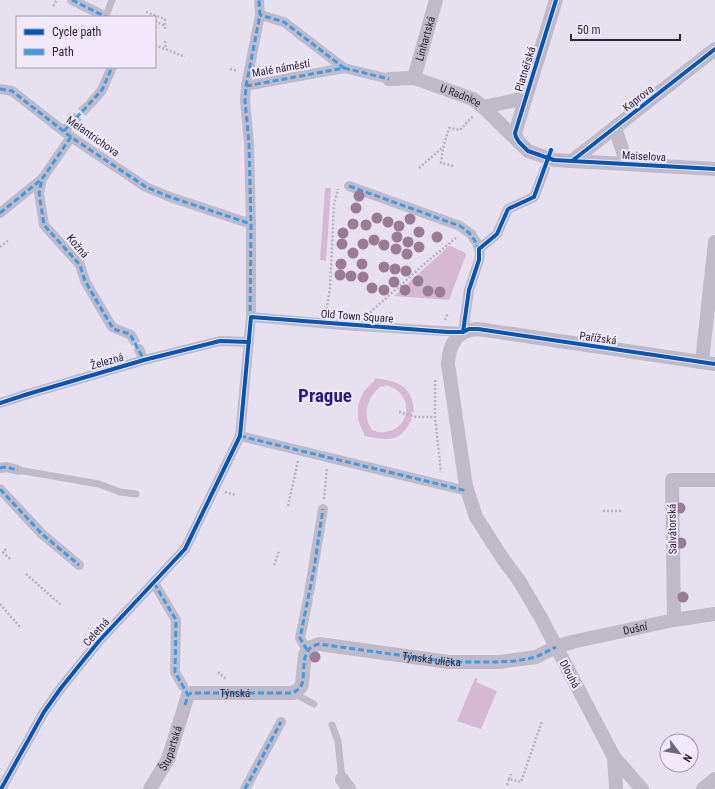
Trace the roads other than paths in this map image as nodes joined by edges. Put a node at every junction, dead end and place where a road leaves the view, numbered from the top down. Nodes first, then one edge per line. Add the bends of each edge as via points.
1 (72, 0) edge
2 (112, 0) edge
3 (259, 0) edge
4 (436, 0) edge
5 (556, 0) edge
6 (260, 15) junction
7 (104, 16) edge
8 (106, 16) edge
9 (715, 49) edge
10 (112, 68) edge
11 (344, 68) junction
12 (414, 78) junction
13 (389, 79) joint
14 (246, 86) junction
15 (0, 90) edge
16 (526, 98) junction
17 (91, 103) tunnel mouth
18 (483, 107) junction
19 (71, 123) tunnel mouth
20 (614, 128) junction
21 (67, 134) junction
22 (518, 142) junction
23 (572, 161) junction
24 (627, 164) junction
25 (545, 168) dead end
26 (715, 169) edge
27 (42, 179) junction
28 (349, 186) road end
29 (0, 213) edge
30 (251, 224) junction
31 (715, 242) edge
32 (479, 248) junction
33 (251, 317) junction
34 (478, 329) joint
35 (463, 332) junction
36 (131, 336) tunnel mouth
37 (249, 342) junction
38 (139, 349) tunnel mouth
39 (144, 360) junction
40 (709, 363) edge
41 (0, 403) edge
42 (240, 436) junction
43 (0, 468) edge
44 (18, 470) joint
45 (715, 480) edge
46 (0, 489) edge
47 (467, 491) junction
48 (136, 494) dead end
49 (323, 509) road end
50 (79, 565) dead end
51 (154, 584) junction
52 (715, 614) edge
53 (674, 620) junction
54 (556, 647) junction
55 (308, 650) junction
56 (293, 692) junction
57 (185, 695) junction
58 (314, 704) dead end
59 (281, 722) dead end
60 (332, 725) dead end
61 (614, 757) junction
62 (715, 779) edge
63 (346, 784) edge
64 (1, 789) edge
65 (150, 789) edge
66 (245, 789) edge
67 (616, 789) edge
68 (642, 789) edge
69 (702, 789) edge

1 - 7 street
2 - 8 lane
3 - 6 street, Malé náměstí
4 - 12 street, Linhartská
5 - 16 street, Platnéřská
6 - 11 street, Malé náměstí via 284,22
6 - 14 street, Malé náměstí
9 - 20 street, Kaprova
10 - 17 street via 102,90
11 - 13 street, Malé náměstí
11 - 14 street, Malé náměstí
12 - 13 street, U Radnice
12 - 18 street, U Radnice via 467,96
14 - 30 street
15 - 21 street, Melantrichova via 12,91
16 - 18 street
16 - 22 street, Platnéřská via 515,132
18 - 22 street, U Radnice
19 - 21 street, Kožná
20 - 23 street, Kaprova
20 - 24 street, Maiselova
21 - 27 street, Kožná
21 - 30 street, Melantrichova via 146,187
22 - 23 street, U Radnice via 534,154 554,160
23 - 24 street, Maiselova
24 - 26 street, Maiselova
25 - 32 street via 534,197 508,209 497,234
27 - 29 street, Kožná
27 - 36 street, Kožná via 39,193 44,225 80,265 85,281 112,327
28 - 32 street via 460,226 471,234
30 - 33 street
31 - 40 street
32 - 35 street via 480,260 469,290
33 - 35 street, Old Town Square
33 - 37 street
34 - 35 street, Old Town Square
34 - 40 street, Pařížská
35 - 47 street via 451,348 448,364
37 - 39 street, Železná via 220,341
37 - 42 street
38 - 39 street
39 - 41 street, Železná
42 - 47 street
42 - 51 street, Celetná via 185,549
43 - 44 street
44 - 48 lane via 99,484 120,492
45 - 53 street, Salvátorská via 672,480
46 - 50 street via 42,534
47 - 54 street, Dlouhá via 476,517 520,582
49 - 55 street via 300,638
51 - 57 street via 176,620 176,672
51 - 64 street, Celetná via 99,641 61,688 44,712
52 - 53 street, Dušní
53 - 54 street, Dušní
54 - 55 street, Týnská ulička via 536,657 499,662 448,662 319,644
54 - 61 street, Dlouhá
55 - 56 street via 304,657 302,684
56 - 57 street, Týnská
56 - 58 lane
57 - 65 street, Štupartská via 168,759
59 - 66 street
60 - 63 lane via 338,741
61 - 67 street
61 - 68 street, Dlouhá
62 - 69 street

